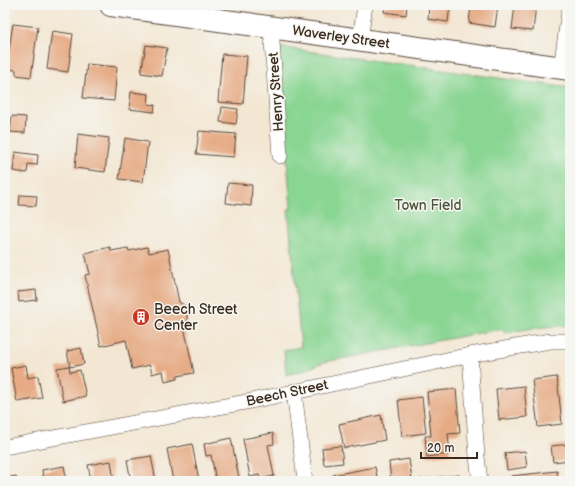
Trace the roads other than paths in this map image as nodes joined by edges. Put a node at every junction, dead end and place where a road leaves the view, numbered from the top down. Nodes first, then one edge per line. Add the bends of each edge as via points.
1 (365, 5) edge
2 (570, 5) edge
3 (121, 6) edge
4 (271, 27) junction
5 (360, 40) junction
6 (566, 69) edge
7 (280, 156) dead end
8 (570, 341) edge
9 (470, 355) junction
10 (294, 391) junction
11 (5, 446) edge
12 (305, 481) edge
13 (480, 481) edge

1 - 5 street
2 - 6 street
3 - 4 street, Waverley Street
4 - 5 street, Waverley Street
4 - 7 street, Henry Street
5 - 6 street, Waverley Street
8 - 9 street, Beech Street via 550,341
9 - 10 street, Beech Street
9 - 13 street
10 - 11 street, Beech Street
10 - 12 street

